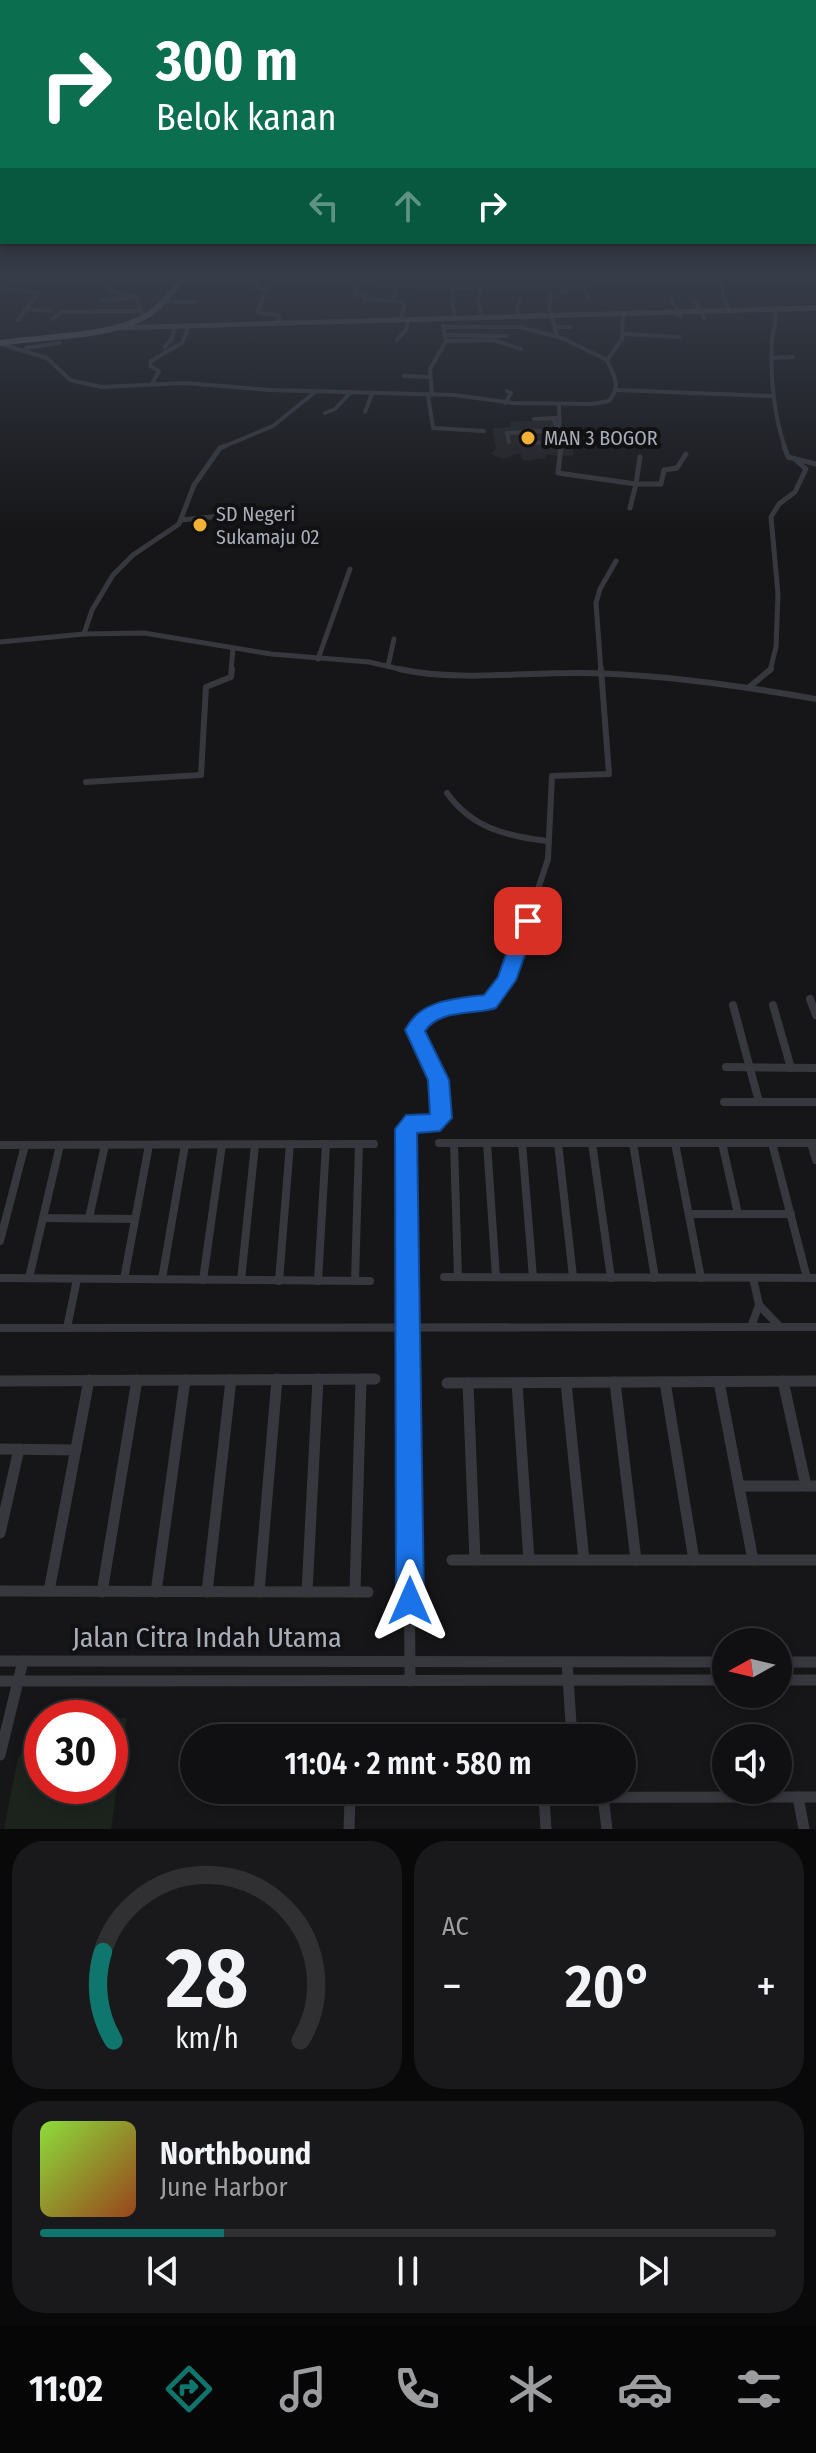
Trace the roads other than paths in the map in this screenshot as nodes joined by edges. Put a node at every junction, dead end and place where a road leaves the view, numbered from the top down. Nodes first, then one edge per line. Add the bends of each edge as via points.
1 (50, 361) edge
2 (151, 361) edge
3 (434, 361) edge
4 (608, 361) edge
5 (771, 361) edge
6 (404, 376) dead end
7 (429, 377) junction
8 (152, 384) junction
9 (616, 390) junction
10 (316, 391) junction
11 (507, 391) dead end
12 (351, 393) junction
13 (372, 394) junction
14 (430, 395) junction
15 (772, 396) junction
16 (505, 403) junction
17 (559, 404) junction
18 (365, 412) dead end
19 (325, 413) dead end
20 (556, 418) junction
21 (534, 419) dead end
22 (558, 430) junction
23 (484, 431) dead end
24 (509, 442) dead end
25 (534, 443) dead end
26 (686, 454) dead end
27 (640, 457) dead end
28 (797, 461) junction
29 (816, 464) edge
30 (636, 484) junction
31 (630, 508) dead end
32 (221, 516) dead end
33 (181, 520) junction
34 (616, 561) dead end
35 (350, 569) dead end
36 (84, 634) junction
37 (394, 639) dead end
38 (0, 642) edge
39 (233, 648) junction
40 (318, 659) junction
41 (388, 666) junction
42 (604, 675) junction
43 (748, 688) junction
44 (816, 699) edge
45 (86, 782) dead end
46 (447, 793) dead end
47 (547, 841) junction
48 (810, 999) dead end
49 (733, 1005) dead end
50 (773, 1005) dead end
51 (816, 1012) edge
52 (726, 1067) dead end
53 (791, 1068) junction
54 (816, 1068) edge
55 (751, 1069) junction
56 (724, 1102) dead end
57 (759, 1102) junction
58 (816, 1102) edge
59 (439, 1143) dead end
60 (454, 1143) junction
61 (487, 1143) junction
62 (522, 1143) junction
63 (558, 1143) junction
64 (592, 1143) junction
65 (633, 1143) junction
66 (675, 1143) junction
67 (722, 1143) junction
68 (772, 1143) junction
69 (814, 1143) edge
70 (290, 1144) junction
71 (326, 1144) junction
72 (359, 1144) junction
73 (374, 1144) dead end
74 (0, 1145) edge
75 (25, 1145) junction
76 (60, 1145) junction
77 (105, 1145) junction
78 (149, 1145) junction
79 (185, 1145) junction
80 (222, 1145) junction
81 (255, 1145) junction
82 (816, 1160) edge
83 (689, 1214) junction
84 (738, 1214) junction
85 (791, 1214) junction
86 (43, 1218) junction
87 (89, 1218) junction
88 (135, 1219) junction
89 (0, 1241) edge
90 (444, 1277) dead end
91 (458, 1277) junction
92 (496, 1277) junction
93 (533, 1277) junction
94 (573, 1277) junction
95 (0, 1278) edge
96 (29, 1278) junction
97 (611, 1278) junction
98 (655, 1278) junction
99 (701, 1278) junction
100 (753, 1278) junction
101 (812, 1278) edge
102 (77, 1279) junction
103 (124, 1279) junction
104 (162, 1279) junction
105 (203, 1280) junction
106 (241, 1280) junction
107 (279, 1281) junction
108 (318, 1281) junction
109 (355, 1281) junction
110 (370, 1281) dead end
111 (759, 1305) junction
112 (409, 1327) junction
113 (751, 1327) junction
114 (780, 1327) junction
115 (816, 1327) edge
116 (0, 1328) edge
117 (67, 1328) junction
118 (277, 1379) junction
119 (318, 1379) junction
120 (361, 1379) junction
121 (375, 1379) dead end
122 (89, 1380) junction
123 (137, 1380) junction
124 (185, 1380) junction
125 (231, 1380) junction
126 (0, 1381) edge
127 (783, 1381) junction
128 (816, 1381) edge
129 (615, 1382) junction
130 (665, 1382) junction
131 (719, 1382) junction
132 (447, 1383) dead end
133 (468, 1383) junction
134 (517, 1383) junction
135 (566, 1383) junction
136 (0, 1449) edge
137 (19, 1449) junction
138 (76, 1450) junction
139 (739, 1486) junction
140 (811, 1486) edge
141 (0, 1533) edge
142 (452, 1560) dead end
143 (475, 1560) junction
144 (529, 1560) junction
145 (584, 1560) junction
146 (636, 1560) junction
147 (694, 1560) junction
148 (753, 1560) junction
149 (816, 1560) edge
150 (0, 1591) edge
151 (49, 1591) junction
152 (102, 1592) junction
153 (156, 1592) junction
154 (207, 1592) junction
155 (259, 1592) junction
156 (307, 1592) junction
157 (355, 1592) junction
158 (368, 1592) dead end
159 (0, 1661) edge
160 (23, 1661) junction
161 (410, 1662) junction
162 (712, 1662) edge
163 (792, 1662) edge
164 (816, 1662) edge
165 (567, 1663) junction
166 (568, 1679) junction
167 (712, 1680) edge
168 (792, 1680) edge
169 (816, 1680) edge
170 (0, 1681) edge
171 (18, 1681) junction
172 (410, 1681) junction
173 (571, 1724) edge
174 (0, 1755) edge
175 (636, 1797) edge
176 (798, 1797) junction
177 (816, 1797) edge
178 (350, 1804) edge
179 (544, 1804) edge
180 (604, 1804) edge
181 (349, 1829) edge
182 (546, 1829) edge
183 (607, 1829) edge
184 (804, 1829) edge

1 - 8 street via 80,383
2 - 8 street via 159,370
3 - 7 street
4 - 9 street via 618,378
5 - 15 street
6 - 7 street
7 - 14 street
8 - 10 street
9 - 15 street
9 - 17 street via 600,404
10 - 12 street
10 - 33 street via 273,426 224,445 201,473
11 - 16 street via 511,393
12 - 13 street
12 - 19 street
13 - 14 street
13 - 18 street
14 - 16 street
14 - 23 street via 433,428
15 - 28 street via 785,451
16 - 17 street
17 - 20 street
20 - 21 street
20 - 22 street
20 - 30 street via 562,430 558,473
22 - 24 street via 507,433
22 - 25 street via 557,442
26 - 30 street via 677,468 664,470 661,484
27 - 30 street
28 - 29 street
28 - 43 street via 806,469 795,492 771,517 778,594 773,665
30 - 31 street
32 - 33 street
33 - 36 street via 113,575
34 - 42 street via 597,596
35 - 40 street
36 - 38 street
36 - 39 street via 144,633
37 - 41 street
39 - 40 street
39 - 45 street via 231,677 206,687 201,775
40 - 41 street
41 - 42 street via 440,676
42 - 43 street
42 - 47 street via 611,770 604,775 552,776
43 - 44 street
46 - 47 street via 456,807 486,829
47 - 112 street via 542,883 507,980 489,1002 444,1009 416,1024 441,1089 441,1118 433,1124 414,1122 406,1129
48 - 51 street
49 - 55 street
50 - 53 street
52 - 55 street
53 - 54 street
53 - 55 street
55 - 57 street
56 - 57 street
57 - 58 street
59 - 60 street
60 - 61 street
60 - 91 street
61 - 62 street
61 - 92 street
62 - 63 street
62 - 93 street
63 - 64 street
63 - 94 street
64 - 65 street
64 - 97 street
65 - 66 street
65 - 98 street
66 - 67 street
66 - 83 street
67 - 68 street
67 - 84 street
68 - 69 street
68 - 85 street
69 - 82 street
70 - 71 street
70 - 81 street
70 - 107 street
71 - 72 street
71 - 108 street
72 - 73 street
72 - 109 street
74 - 75 street
75 - 76 street
75 - 89 street
76 - 77 street
76 - 86 street
77 - 78 street
77 - 87 street
78 - 79 street
78 - 88 street
79 - 80 street
79 - 104 street
80 - 81 street
80 - 105 street
81 - 106 street
83 - 84 street
83 - 99 street
84 - 85 street
85 - 101 street
86 - 87 street
86 - 96 street
87 - 88 street
88 - 103 street
90 - 91 street
91 - 92 street
92 - 93 street
93 - 94 street
94 - 97 street
95 - 96 street
96 - 102 street
97 - 98 street
98 - 99 street
99 - 100 street
100 - 101 street
100 - 111 street
102 - 103 street
102 - 117 street
103 - 104 street
104 - 105 street
105 - 106 street
106 - 107 street
107 - 108 street
108 - 109 street
109 - 110 street
111 - 113 street
111 - 114 street
112 - 113 street
112 - 117 street
112 - 161 street
113 - 114 street
114 - 115 street
116 - 117 street
118 - 119 street
118 - 125 street
118 - 155 street
119 - 120 street
119 - 156 street
120 - 121 street
120 - 157 street
122 - 123 street
122 - 126 street
122 - 138 street
123 - 124 street
123 - 152 street
124 - 125 street
124 - 153 street
125 - 154 street
127 - 128 street
127 - 131 street
127 - 140 street
129 - 130 street
129 - 135 street
129 - 146 street
130 - 131 street
130 - 147 street
131 - 139 street
132 - 133 street
133 - 134 street
133 - 143 street
134 - 135 street
134 - 144 street
135 - 145 street
136 - 137 street
137 - 138 street
137 - 141 street
138 - 151 street
139 - 140 street
139 - 148 street
142 - 143 street
143 - 144 street
144 - 145 street
145 - 146 street
146 - 147 street
147 - 148 street
148 - 149 street
150 - 151 street
151 - 152 street
152 - 153 street
153 - 154 street
154 - 155 street
155 - 156 street
156 - 157 street
157 - 158 street
159 - 160 street, Jalan Citra Indah Utama
160 - 161 street, Jalan Citra Indah Utama
160 - 171 street
161 - 165 street, Jalan Citra Indah Utama
161 - 172 street
162 - 165 street, Jalan Citra Indah Utama
163 - 164 street
165 - 166 street
166 - 167 street
166 - 172 street
166 - 173 street
168 - 169 street
170 - 171 street
171 - 172 street
171 - 174 street
175 - 176 street
176 - 177 street
176 - 184 street
178 - 181 street
179 - 182 street
180 - 183 street

